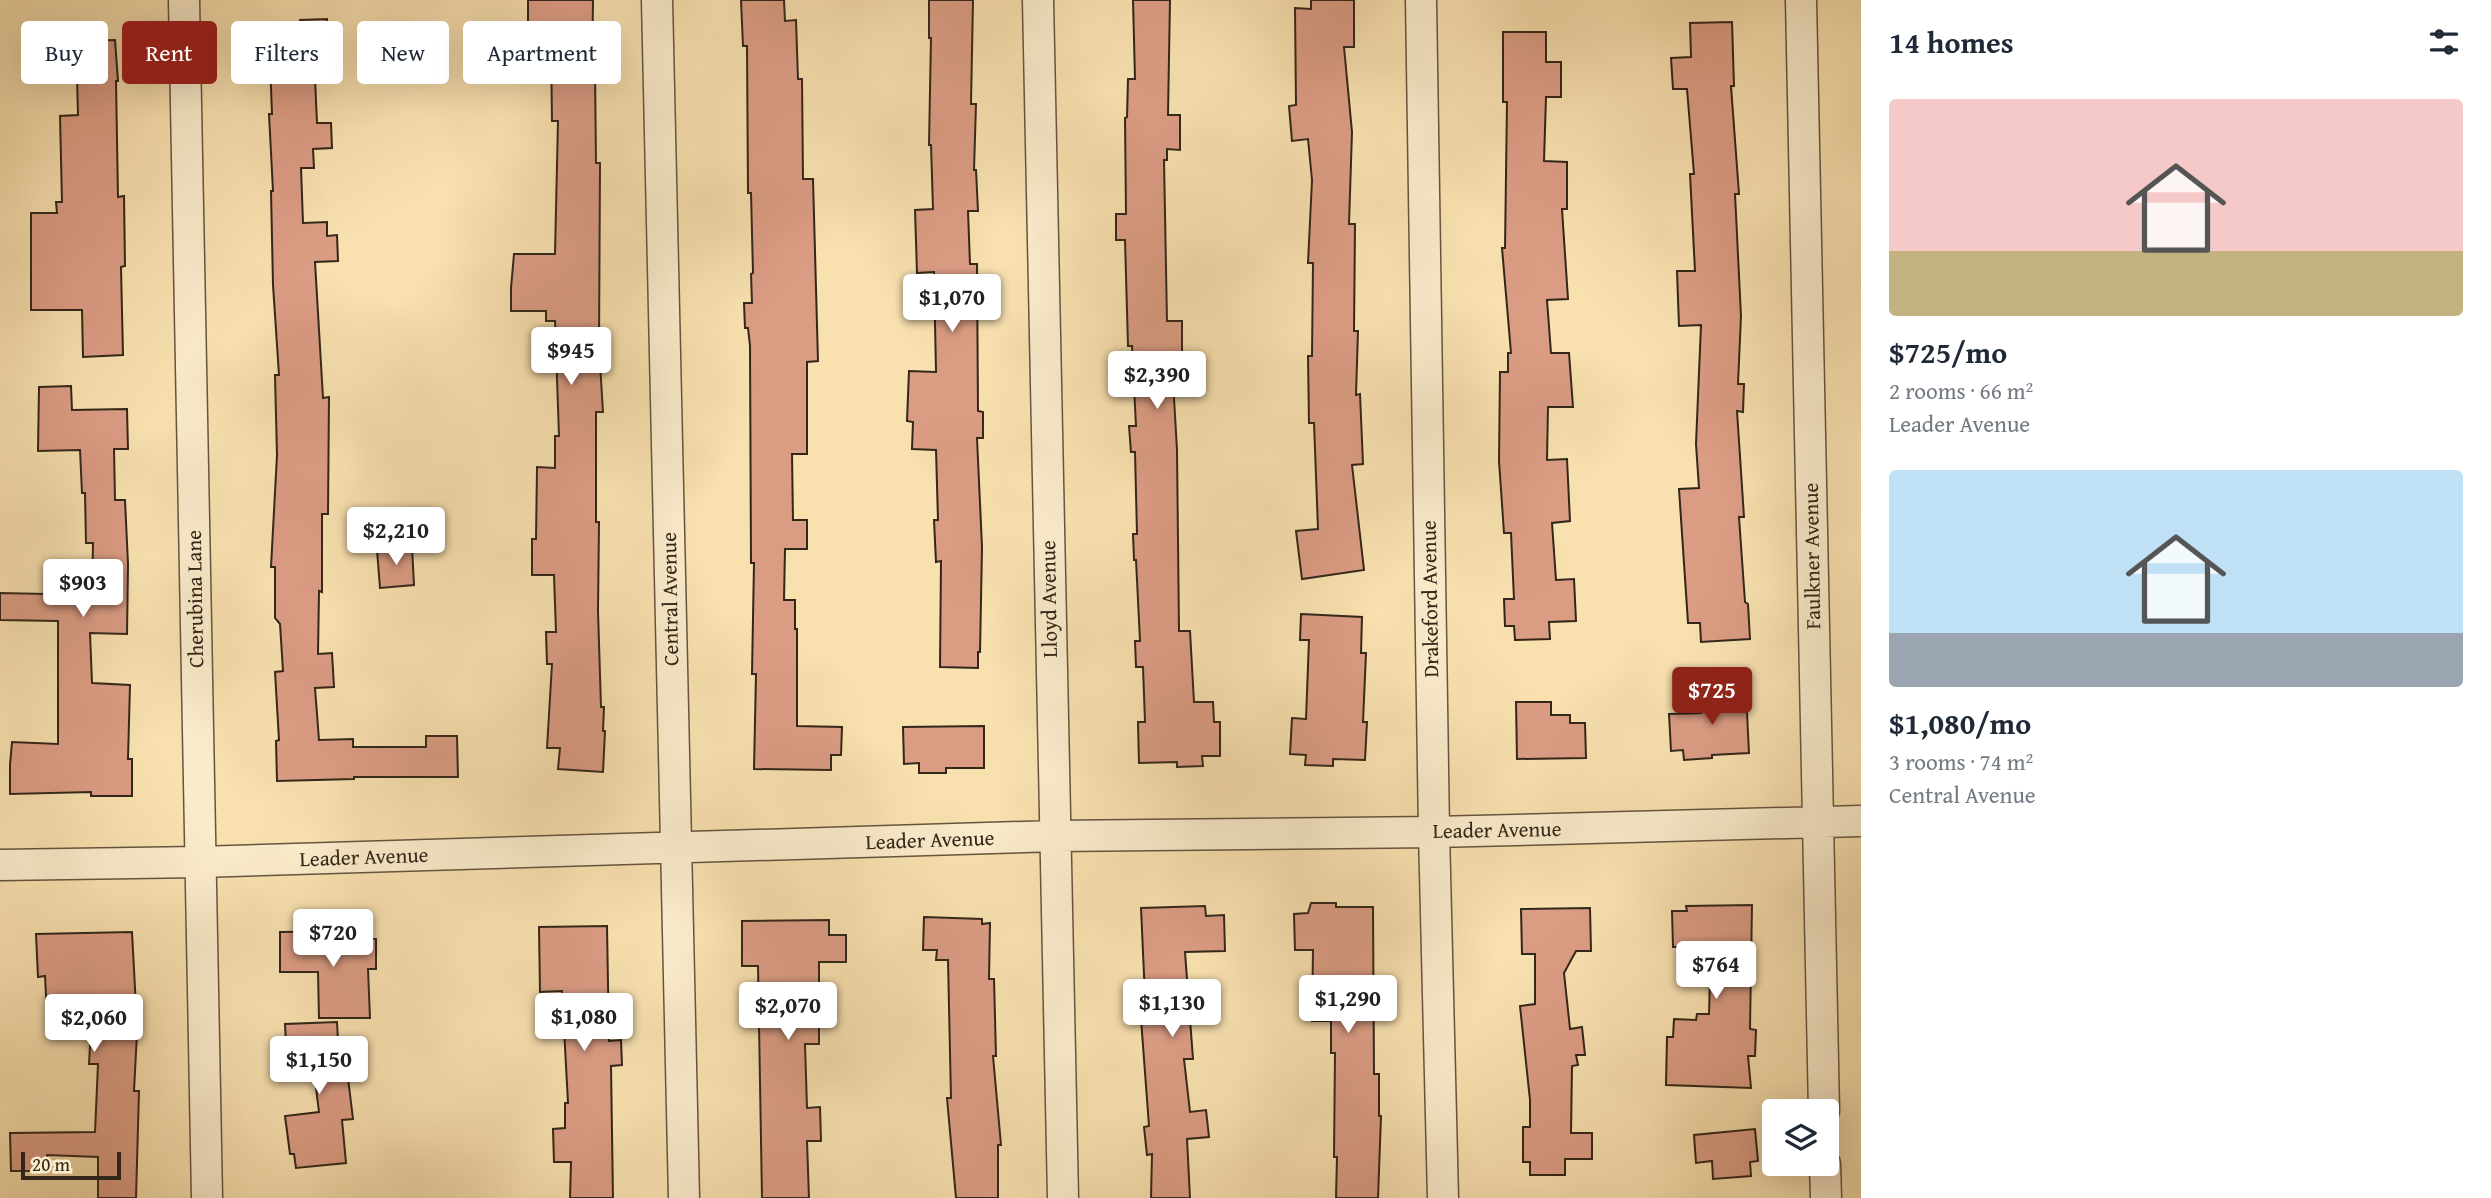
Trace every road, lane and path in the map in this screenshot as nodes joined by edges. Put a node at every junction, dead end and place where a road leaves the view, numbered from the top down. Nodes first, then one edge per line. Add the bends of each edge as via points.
1 (184, 0) edge
2 (657, 0) edge
3 (1038, 0) edge
4 (1421, 0) edge
5 (1801, 0) edge
6 (1861, 821) edge
7 (1818, 822) junction
8 (1434, 832) junction
9 (1055, 836) junction
10 (676, 848) junction
11 (199, 862) junction
12 (0, 865) edge
13 (1824, 1099) edge
14 (1825, 1176) edge
15 (207, 1198) edge
16 (684, 1198) edge
17 (1063, 1198) edge
18 (1443, 1198) edge
19 (1826, 1198) edge

1 - 11 street, Cherubina Lane
2 - 10 street, Central Avenue
3 - 9 street, Lloyd Avenue
4 - 8 street, Drakeford Avenue
5 - 7 street, Faulkner Avenue
6 - 7 street, Leader Avenue
7 - 8 street, Leader Avenue
7 - 13 street, Faulkner Avenue
8 - 9 street, Leader Avenue
8 - 18 street, Drakeford Avenue
9 - 10 street, Leader Avenue
9 - 17 street, Lloyd Avenue
10 - 11 street, Leader Avenue
10 - 16 street, Central Avenue
11 - 12 street, Leader Avenue
11 - 15 street, Cherubina Lane
14 - 19 street

